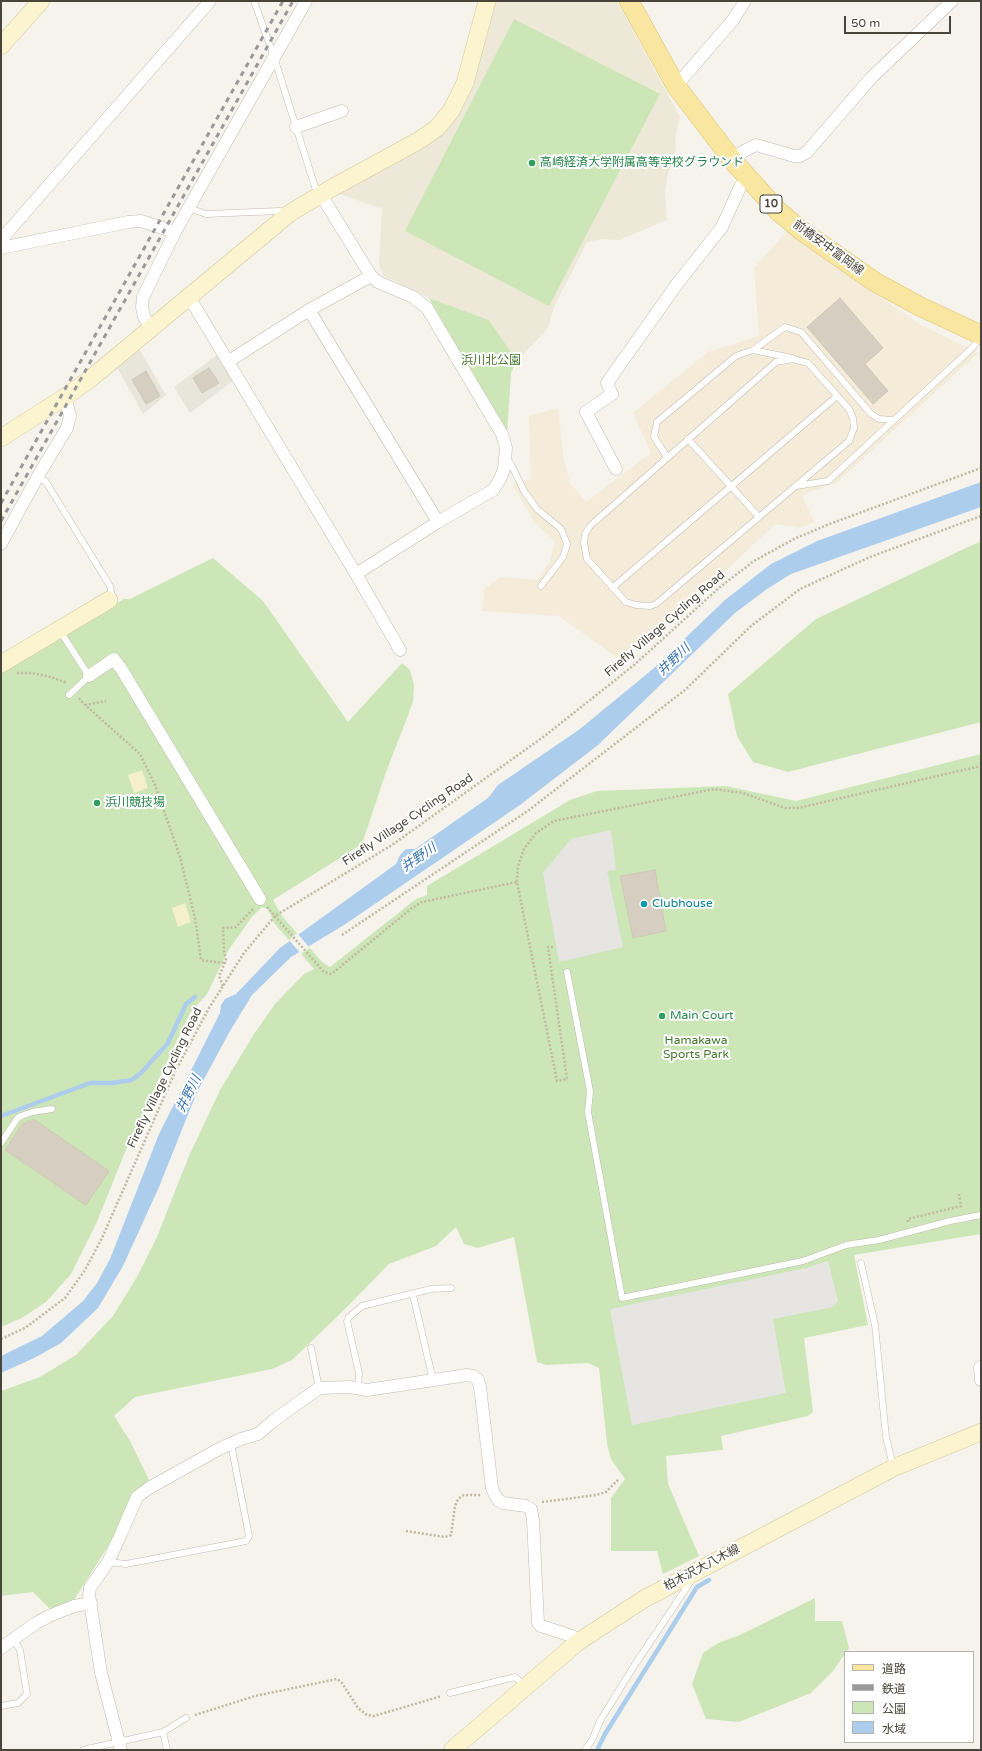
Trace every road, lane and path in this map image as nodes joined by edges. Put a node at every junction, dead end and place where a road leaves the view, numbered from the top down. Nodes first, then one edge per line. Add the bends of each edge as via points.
1 (41, 1) edge
2 (210, 1) edge
3 (254, 1) edge
4 (306, 1) edge
5 (487, 1) edge
6 (630, 1) edge
7 (745, 1) edge
8 (952, 1) edge
9 (1, 46) edge
10 (274, 57) junction
11 (676, 86) junction
12 (342, 111) dead end
13 (296, 127) junction
14 (734, 162) junction
15 (748, 178) junction
16 (321, 195) junction
17 (189, 208) junction
18 (290, 213) junction
19 (175, 232) junction
20 (1, 243) edge
21 (1, 248) edge
22 (371, 276) junction
23 (189, 297) junction
24 (309, 310) junction
25 (151, 328) junction
26 (981, 336) edge
27 (753, 350) junction
28 (793, 359) junction
29 (229, 361) junction
30 (837, 396) junction
31 (66, 397) junction
32 (893, 420) junction
33 (1, 438) edge
34 (688, 439) junction
35 (506, 457) junction
36 (667, 457) junction
37 (981, 468) edge
38 (616, 469) dead end
39 (38, 476) junction
40 (731, 487) junction
41 (795, 487) junction
42 (981, 516) edge
43 (758, 517) junction
44 (438, 522) junction
45 (1, 544) edge
46 (356, 574) junction
47 (541, 586) dead end
48 (612, 588) junction
49 (109, 600) joint
50 (59, 629) junction
51 (400, 650) dead end
52 (6, 670) edge
53 (89, 676) junction
54 (74, 690) junction
55 (69, 695) dead end
56 (106, 701) dead end
57 (85, 705) junction
58 (981, 766) edge
59 (517, 882) junction
60 (260, 899) joint
61 (275, 916) junction
62 (342, 935) dead end
63 (553, 947) dead end
64 (225, 963) junction
65 (567, 972) dead end
66 (223, 986) junction
67 (52, 1109) dead end
68 (1, 1142) edge
69 (959, 1194) dead end
70 (981, 1215) edge
71 (907, 1232) junction
72 (861, 1263) dead end
73 (451, 1288) dead end
74 (413, 1295) junction
75 (1, 1339) edge
76 (311, 1348) dead end
77 (980, 1367) dead end
78 (433, 1380) junction
79 (981, 1380) edge
80 (319, 1388) junction
81 (358, 1389) junction
82 (981, 1432) edge
83 (230, 1444) junction
84 (894, 1468) junction
85 (618, 1480) dead end
86 (495, 1495) junction
87 (531, 1509) junction
88 (406, 1532) dead end
89 (108, 1562) junction
90 (700, 1569) junction
91 (91, 1603) junction
92 (14, 1640) junction
93 (578, 1642) junction
94 (1, 1648) edge
95 (525, 1686) junction
96 (450, 1693) joint
97 (1, 1706) edge
98 (186, 1718) joint
99 (163, 1732) junction
100 (120, 1746) edge
101 (83, 1750) edge
102 (167, 1750) edge
103 (452, 1750) edge
104 (585, 1750) edge

1 - 9 street
2 - 20 street via 6,234
3 - 10 lane
4 - 10 street
5 - 16 street via 465,84 451,111 437,128
6 - 11 main road, 前橋安中富岡線 / 10
7 - 11 street via 733,20
8 - 14 street via 872,77 807,152 794,156 756,145 742,152
10 - 13 lane
10 - 17 street
11 - 14 main road, 前橋安中富岡線 / 10
12 - 13 street
13 - 16 lane via 315,187
14 - 15 main road, 前橋安中富岡線 / 10
15 - 26 main road, 前橋安中富岡線 / 10 via 778,211 802,231 875,282
15 - 38 street via 740,187 722,226 677,284 607,383 612,394 586,412
16 - 18 street
16 - 22 street
17 - 18 lane via 206,214 279,211
17 - 19 street
18 - 23 street
19 - 21 street via 141,221 128,222
19 - 25 street via 143,297 144,317
22 - 24 street
22 - 35 street via 378,282 413,297 427,308 502,434
23 - 25 street
23 - 29 street
24 - 29 street
24 - 44 street
25 - 31 street
26 - 32 lane via 971,349
27 - 28 lane
27 - 32 lane via 785,327 800,332 871,414 879,419
27 - 36 lane via 736,356 658,422 654,437
28 - 30 lane via 808,363
28 - 34 lane via 776,362
29 - 46 street
30 - 40 lane
30 - 41 lane via 849,409 853,418 854,428 849,441
31 - 33 street
31 - 39 street via 70,416 67,428
32 - 41 lane via 828,481
34 - 36 lane
34 - 40 lane
35 - 44 street via 504,469 493,490
35 - 47 lane via 524,491 537,509 561,529 567,544 563,557
36 - 48 lane via 590,526 585,534 587,559
37 - 61 path, Firefly Village Cycling Road via 827,525 794,539 754,561 720,587 634,665 546,735 392,845
39 - 45 street
39 - 49 lane via 46,482 110,586 112,596
40 - 43 lane
40 - 48 lane
41 - 43 lane
42 - 62 path via 870,557 800,589 751,626 685,690 529,810
43 - 48 lane via 656,604 650,606 626,602
44 - 46 street
46 - 51 street
49 - 50 street
50 - 52 street
50 - 53 lane
52 - 54 path via 51,677 66,683
53 - 54 lane
53 - 60 street via 114,659
54 - 55 lane
54 - 57 path
56 - 57 path
57 - 64 path via 140,754 155,785 180,857 195,918 201,960
58 - 59 path via 798,808 785,808 743,793 714,789 554,821 536,833 524,849 518,866
59 - 61 path via 422,902 330,974 323,971
59 - 63 path via 557,1081 567,1079 548,947
60 - 64 path via 251,913 236,927 224,928
61 - 66 path, Firefly Village Cycling Road via 244,952
64 - 66 path via 219,976
65 - 71 lane via 590,1090 588,1112 622,1298 803,1261 846,1245
66 - 75 path, Firefly Village Cycling Road via 176,1072 102,1238 85,1270 65,1298 25,1328
67 - 68 lane via 21,1116
69 - 71 path via 961,1206 908,1219
70 - 71 lane
72 - 84 lane via 875,1325 886,1437
73 - 74 lane
74 - 78 lane
74 - 81 lane via 362,1306 349,1317 347,1321 359,1373
76 - 80 lane
77 - 79 street
78 - 81 street
78 - 86 street via 467,1375 478,1380
80 - 81 street
80 - 83 street via 273,1420 258,1434
82 - 84 street, 柏木沢大八木線
83 - 89 street via 137,1497
83 - 89 lane via 249,1536 246,1541 126,1564
84 - 90 street, 柏木沢大八木線
85 - 87 path via 606,1492 540,1503
86 - 87 street via 503,1503
86 - 88 path via 464,1495 458,1499 451,1535 445,1537
87 - 93 street via 538,1623 572,1636
89 - 91 street via 90,1588
90 - 93 street, 柏木沢大八木線 via 644,1599
90 - 104 lane via 634,1666
91 - 92 street via 74,1606 49,1616
91 - 100 street via 101,1673
92 - 94 street
92 - 97 lane via 20,1650 27,1694 18,1703
93 - 95 street, 柏木沢大八木線
95 - 96 lane via 515,1677
95 - 103 street, 柏木沢大八木線
96 - 98 path via 374,1716 367,1715 358,1708 337,1679 255,1696
98 - 99 lane
99 - 100 lane
99 - 102 lane
100 - 101 lane

